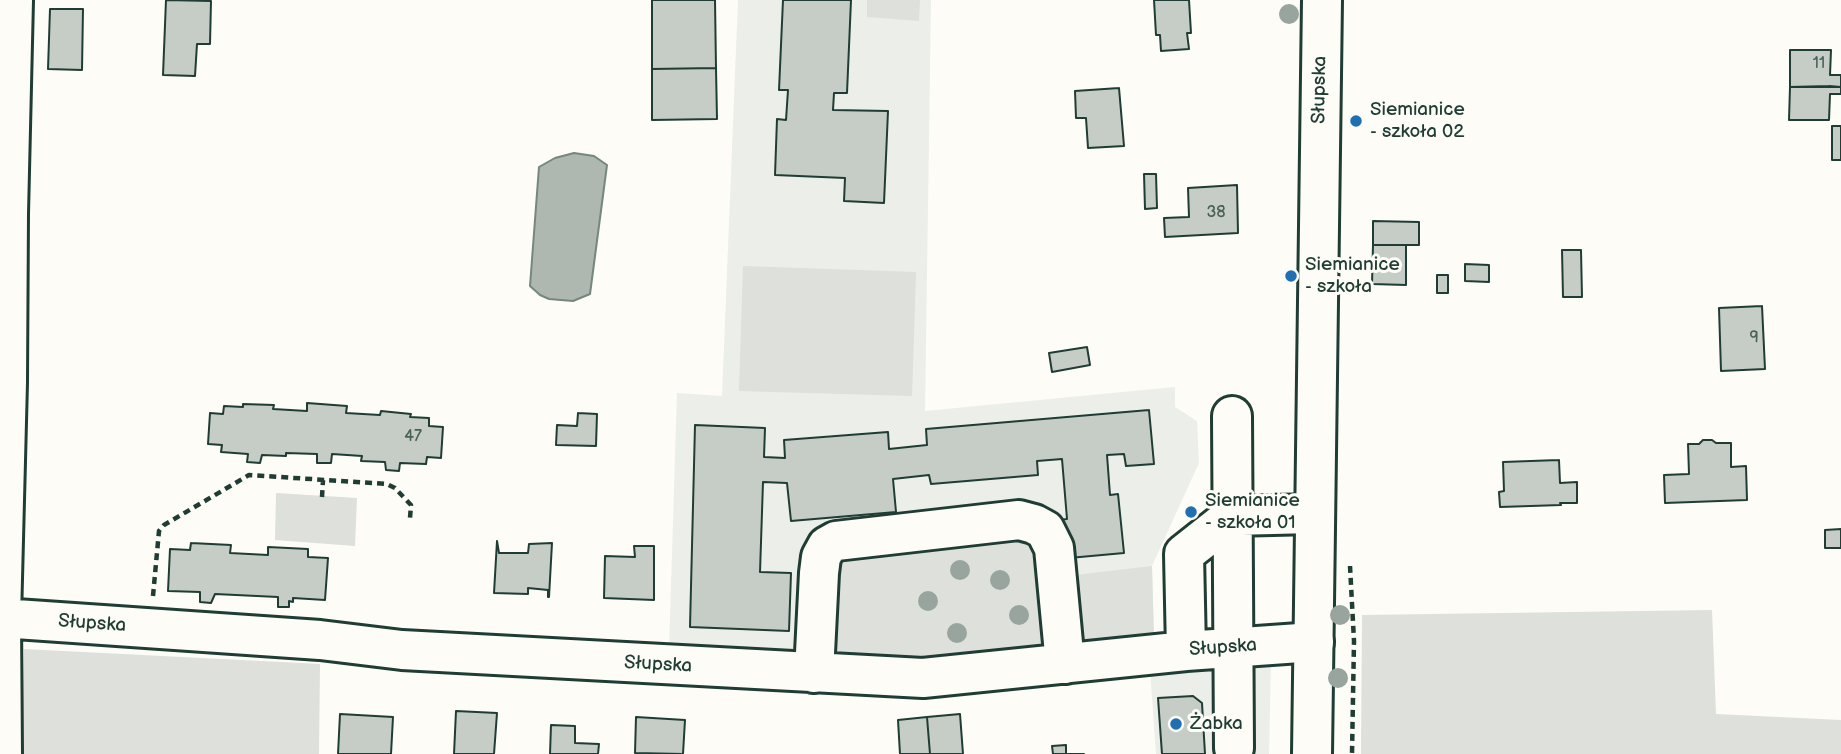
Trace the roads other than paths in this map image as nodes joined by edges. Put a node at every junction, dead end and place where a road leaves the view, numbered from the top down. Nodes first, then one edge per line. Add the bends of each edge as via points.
1 (13, 0) edge
2 (1322, 0) edge
3 (6, 45) edge
4 (4, 214) edge
5 (4, 382) edge
6 (1232, 416) dead end
7 (1314, 514) junction
8 (1233, 516) junction
9 (1, 618) edge
10 (1314, 642) junction
11 (1232, 647) junction
12 (1186, 651) junction
13 (1065, 664) junction
14 (814, 673) junction
15 (1234, 748) dead end
16 (2, 754) edge
17 (1312, 754) edge

1 - 3 street
2 - 7 street, Słupska
3 - 4 street
4 - 5 street
5 - 9 street
6 - 8 street
7 - 8 street
7 - 10 street, Słupska
8 - 11 street
8 - 12 street via 1184,554
9 - 14 street, Słupska via 402,650
9 - 16 street
10 - 11 street, Słupska
10 - 17 street, Słupska
11 - 12 street, Słupska
11 - 15 street
12 - 13 street, Słupska
13 - 14 street, Słupska via 923,678
13 - 14 street via 1054,548 1045,530 1019,520 836,541 827,546 818,573

